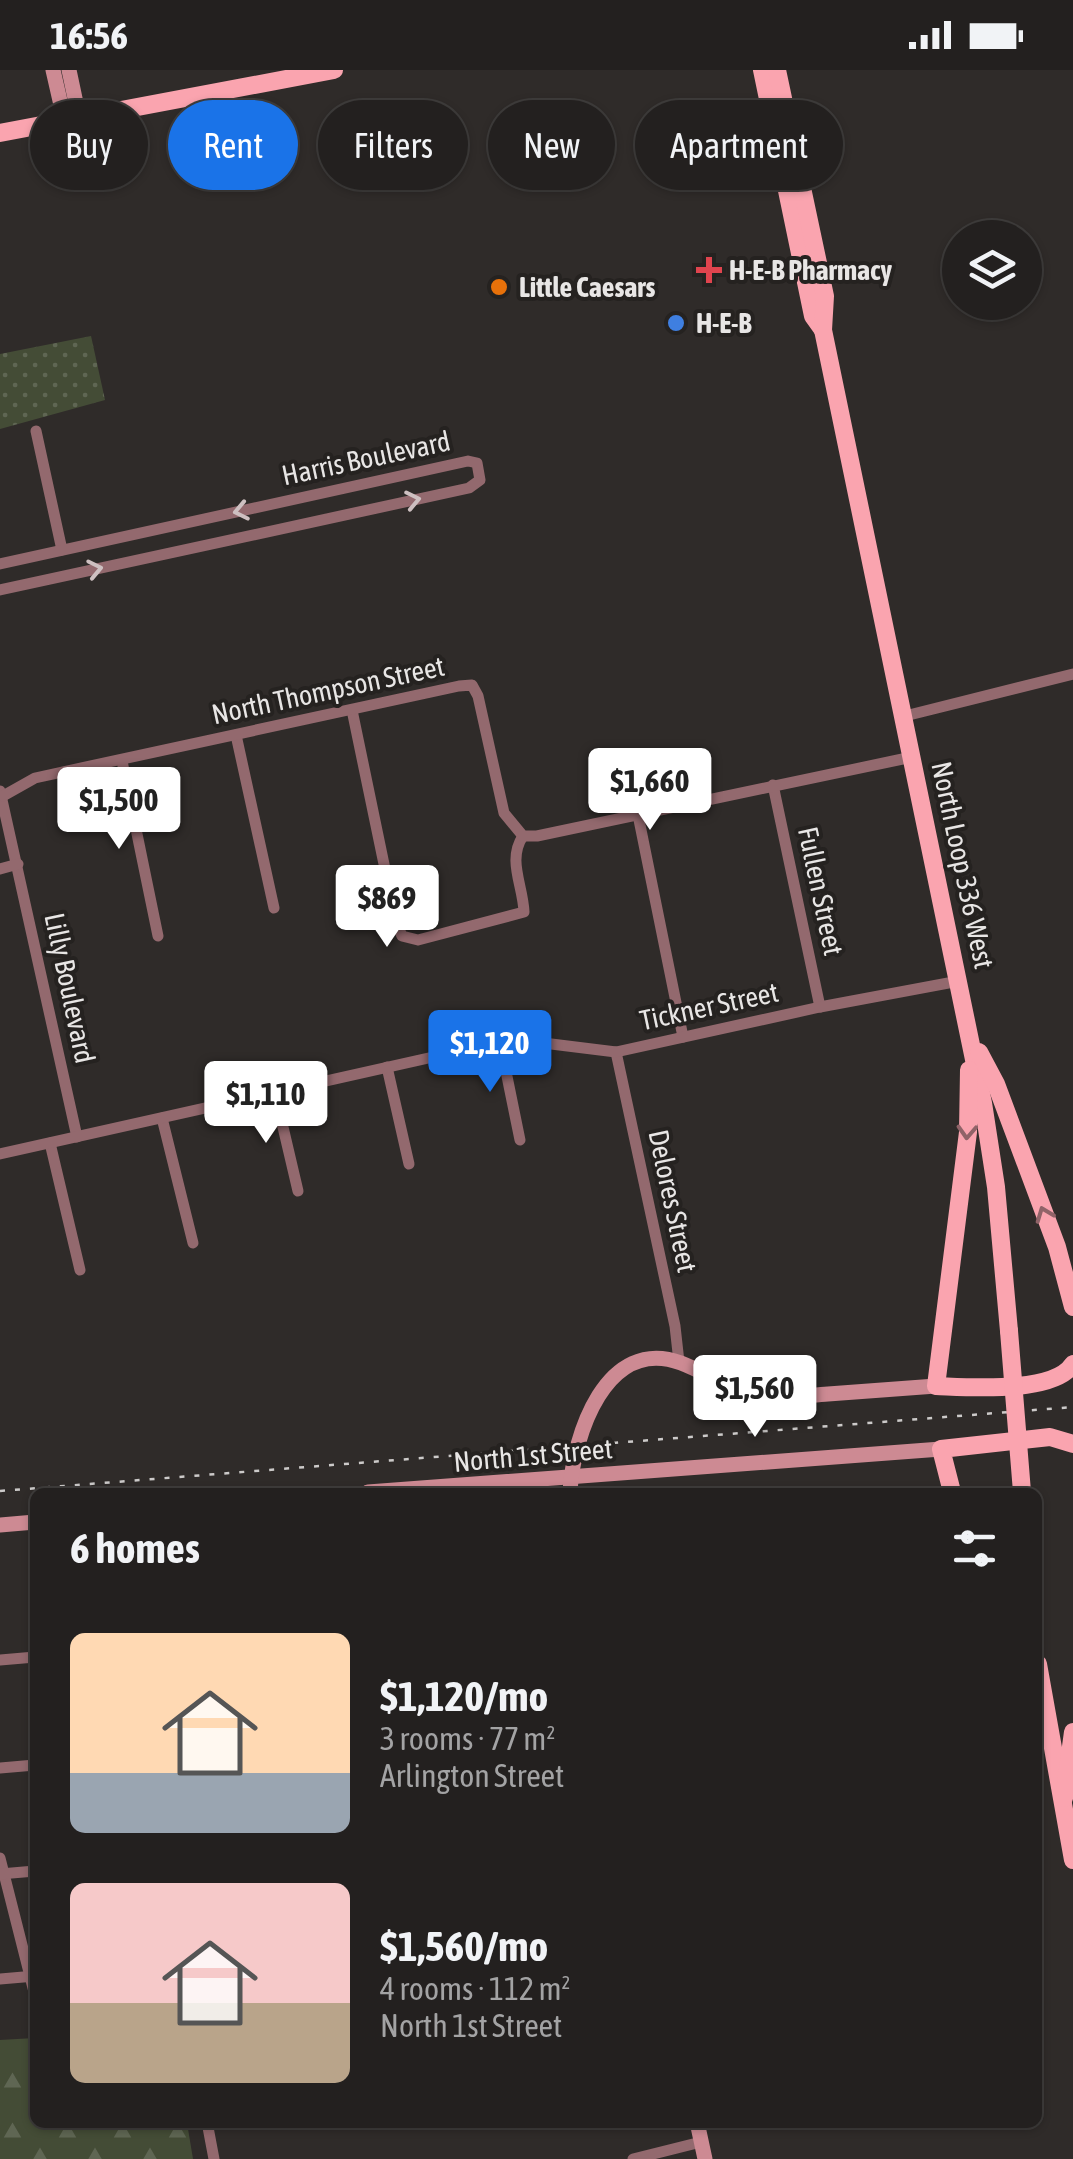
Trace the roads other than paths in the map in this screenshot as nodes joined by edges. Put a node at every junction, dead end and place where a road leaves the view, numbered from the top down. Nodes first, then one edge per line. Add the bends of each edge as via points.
1 (53, 70) edge
2 (69, 70) edge
3 (334, 70) edge
4 (762, 70) edge
5 (777, 70) edge
6 (60, 100) edge
7 (75, 100) edge
8 (148, 105) edge
9 (30, 128) edge
10 (0, 133) edge
11 (798, 202) junction
12 (823, 330) junction
13 (36, 431) dead end
14 (62, 550) junction
15 (0, 564) edge
16 (0, 590) edge
17 (1073, 674) edge
18 (352, 710) junction
19 (906, 716) junction
20 (236, 735) junction
21 (912, 757) junction
22 (122, 761) junction
23 (773, 786) junction
24 (2, 793) edge
25 (638, 815) junction
26 (523, 836) junction
27 (18, 864) junction
28 (0, 868) edge
29 (274, 908) dead end
30 (158, 936) dead end
31 (959, 981) junction
32 (820, 1007) junction
33 (969, 1034) junction
34 (683, 1037) junction
35 (500, 1042) junction
36 (616, 1052) junction
37 (387, 1067) junction
38 (276, 1093) junction
39 (162, 1118) junction
40 (76, 1137) junction
41 (520, 1140) dead end
42 (50, 1142) junction
43 (0, 1154) edge
44 (408, 1164) dead end
45 (298, 1190) dead end
46 (193, 1243) dead end
47 (80, 1270) dead end
48 (1073, 1307) edge
49 (680, 1362) junction
50 (1071, 1368) edge
51 (936, 1386) junction
52 (1073, 1444) edge
53 (942, 1449) junction
54 (571, 1484) edge
55 (470, 1488) edge
56 (951, 1488) edge
57 (1022, 1488) edge
58 (30, 1522) edge
59 (0, 1525) edge
60 (30, 1657) edge
61 (0, 1660) edge
62 (1042, 1689) edge
63 (1073, 1732) edge
64 (1042, 1757) edge
65 (30, 1765) edge
66 (0, 1768) edge
67 (1058, 1787) junction
68 (1062, 1808) junction
69 (0, 1858) edge
70 (1073, 1860) edge
71 (30, 1871) edge
72 (2, 1874) edge
73 (30, 1966) edge
74 (30, 1976) edge
75 (0, 1980) edge
76 (208, 2128) edge
77 (698, 2128) edge
78 (701, 2142) junction
79 (214, 2159) edge
80 (633, 2159) edge
81 (704, 2159) edge

1 - 6 street
2 - 7 street
3 - 8 main road
4 - 11 main road via 782,166
5 - 11 main road, North Loop 336 West
9 - 10 main road
11 - 12 main road, North Loop 336 West via 819,265
11 - 12 main road, North Loop 336 West via 813,316
12 - 19 main road, North Loop 336 West
13 - 14 street
14 - 15 street, Harris Boulevard
16 -> 14 street, Harris Boulevard via 469,488 480,480 480,470 468,461
17 - 19 street
18 - 20 street, North Thompson Street
18 - 26 street, North Thompson Street via 472,686 504,812
18 - 26 street via 402,936 418,940 524,912 514,859
19 - 21 main road, North Loop 336 West
20 - 22 street, North Thompson Street
20 - 29 street
21 - 23 street
21 - 31 main road, North Loop 336 West
22 - 24 street, North Thompson Street via 35,778
22 - 30 street
23 - 25 street
23 - 32 street, Fullen Street
24 - 27 street, Lilly Boulevard
25 - 26 street
25 - 34 street
27 - 28 street
27 - 40 street, Lilly Boulevard
31 - 32 street, Tickner Street
31 - 33 main road, North Loop 336 West
32 - 34 street, Tickner Street
48 -> 33 main road via 996,1084
33 -> 51 main road via 968,1132
33 - 57 main road, North Loop 336 West, bridge via 992,1159
34 - 36 street, Tickner Street
35 - 36 street, Tickner Street
35 - 37 street, Tickner Street
35 - 41 street
36 - 49 street, Delores Street
37 - 38 street, Tickner Street
37 - 44 street
38 - 39 street, Tickner Street
38 - 45 street
39 - 40 street, Tickner Street
39 - 46 street
40 - 42 street, Tickner Street
42 - 43 street, Tickner Street
42 - 47 street
49 - 51 street via 740,1390 775,1397
49 - 54 street via 642,1359 614,1374 592,1409
50 - 51 main road via 1058,1378 994,1388
52 - 53 main road via 1050,1438
53 - 54 street, North 1st Street
53 - 56 main road
54 - 55 street, North 1st Street
58 - 59 street
60 - 61 street
62 - 67 main road
63 - 68 main road
64 - 67 main road
65 - 66 street
67 - 68 main road
68 - 70 main road
69 - 72 street
71 - 72 street
72 - 73 street
74 - 75 street
76 - 79 street
77 - 78 street
78 - 80 street
78 - 81 street

